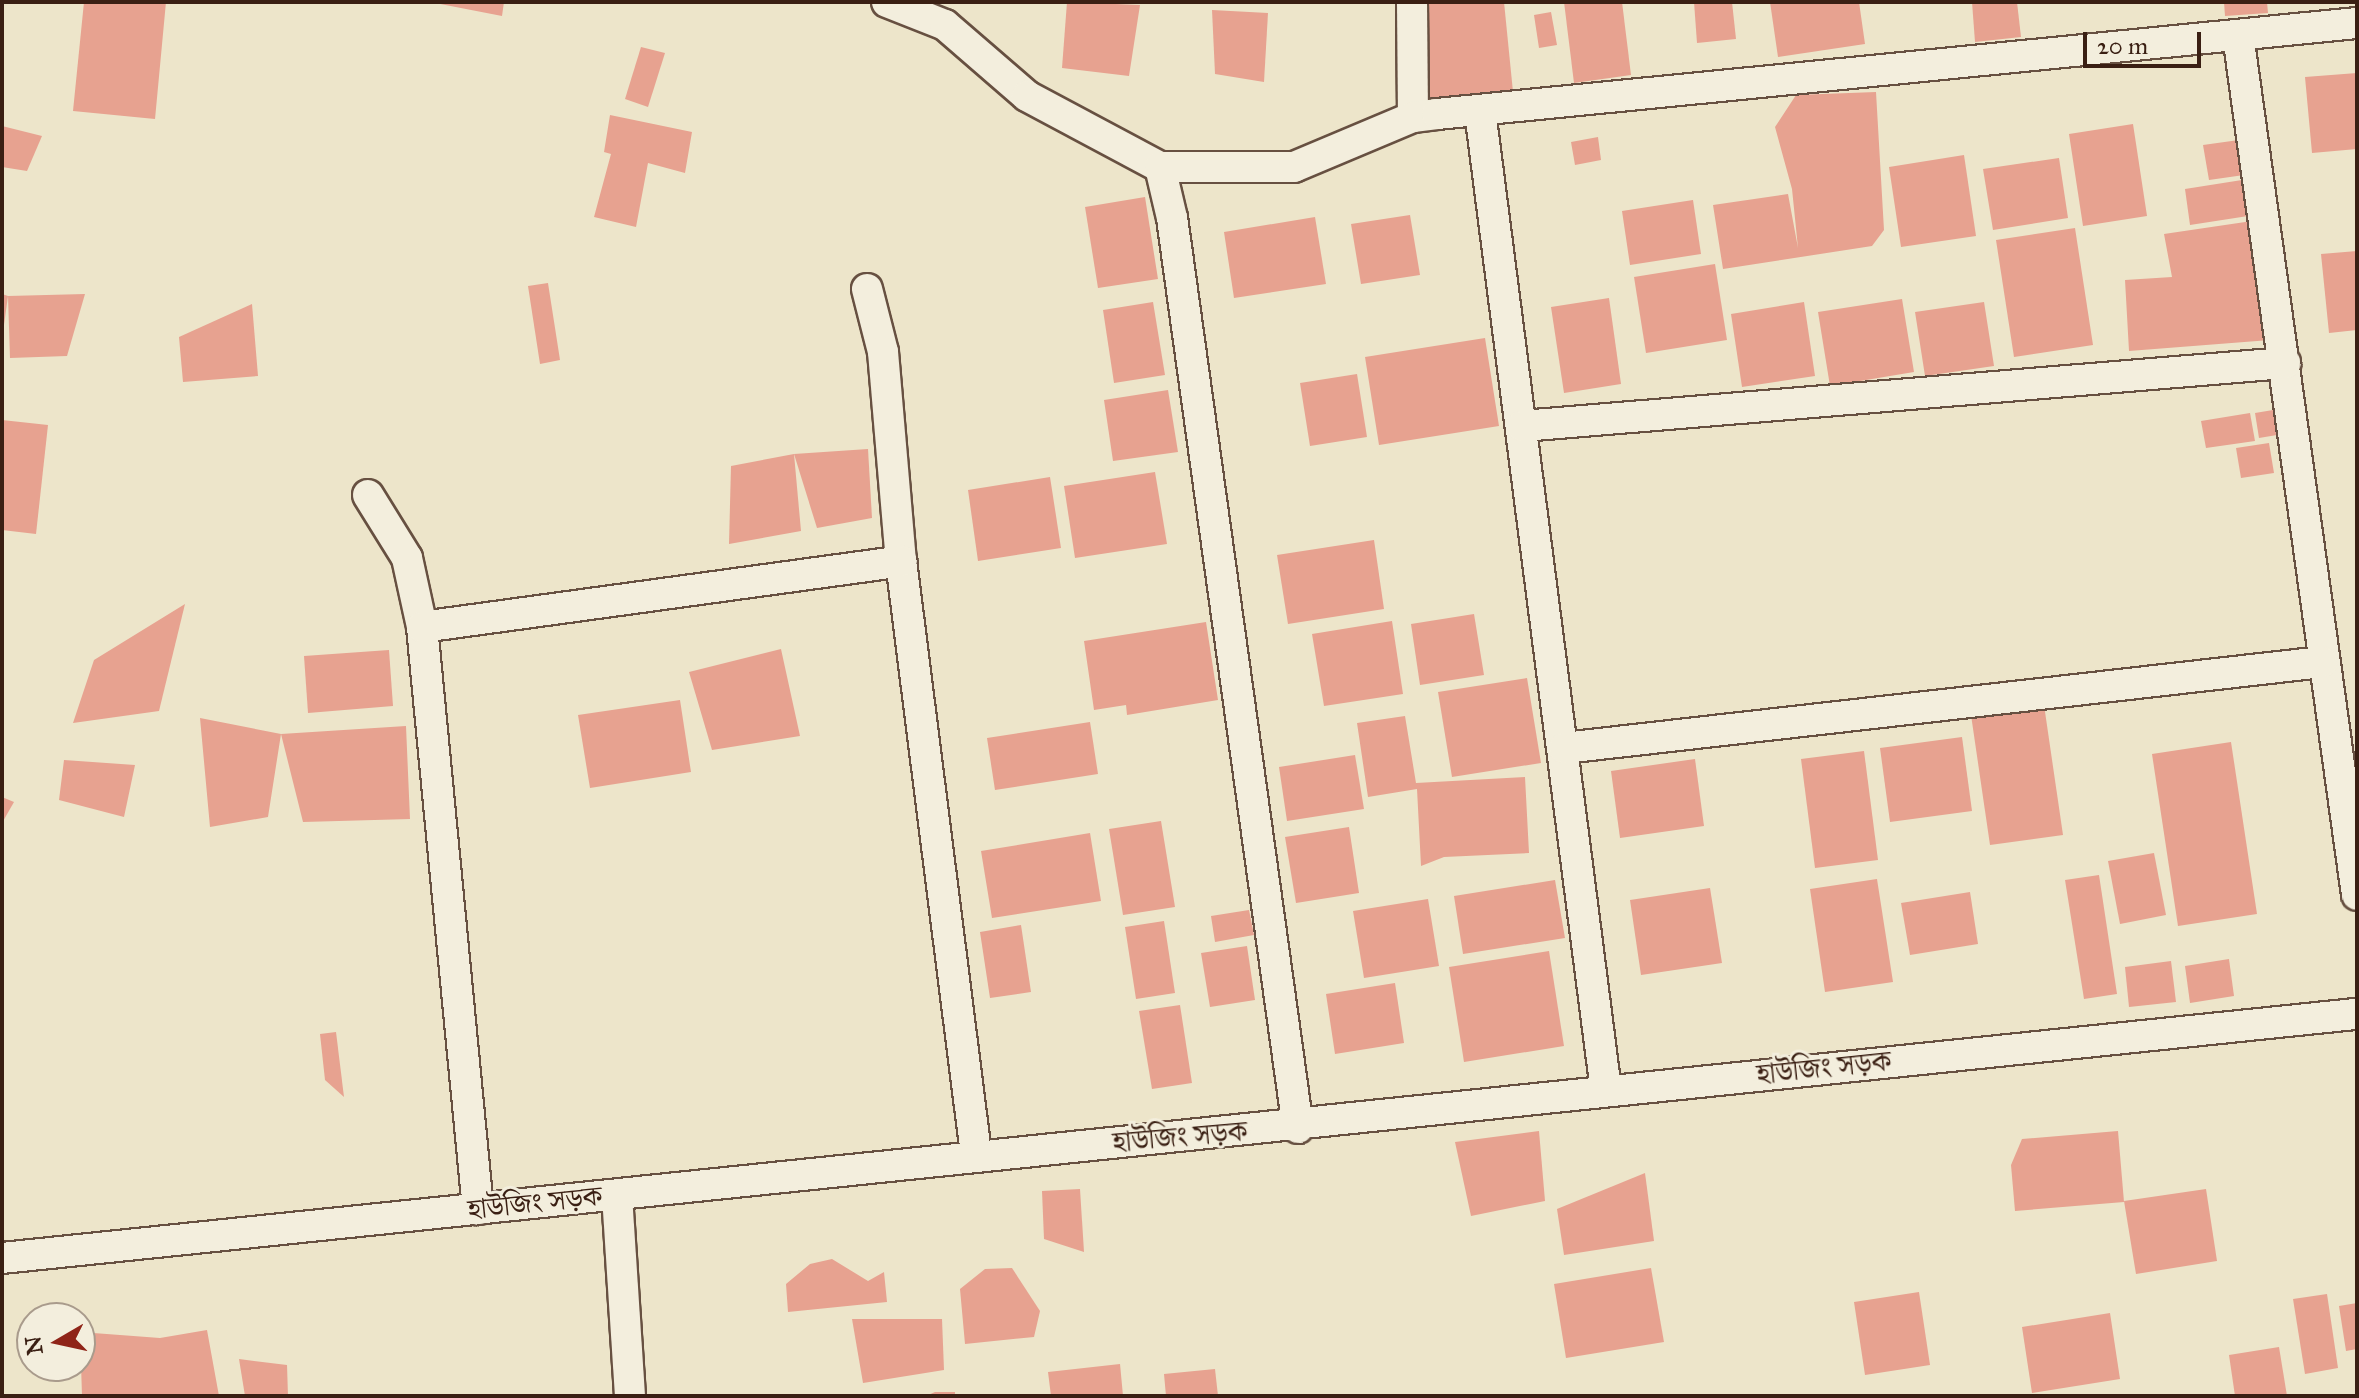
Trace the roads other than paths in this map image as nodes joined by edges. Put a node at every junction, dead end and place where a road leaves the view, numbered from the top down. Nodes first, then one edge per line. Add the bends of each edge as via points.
1 (887, 2) edge
2 (1412, 2) edge
3 (2294, 16) edge
4 (2357, 23) edge
5 (2238, 35) junction
6 (1480, 111) junction
7 (1413, 117) junction
8 (1160, 167) junction
9 (867, 289) dead end
10 (2285, 363) junction
11 (1522, 426) junction
12 (368, 495) dead end
13 (901, 561) junction
14 (422, 627) junction
15 (2322, 662) junction
16 (1564, 748) junction
17 (2357, 895) edge
18 (2357, 1014) edge
19 (1606, 1090) junction
20 (1298, 1128) junction
21 (976, 1154) junction
22 (617, 1195) junction
23 (478, 1209) junction
24 (2, 1258) edge
25 (630, 1396) edge

1 - 8 street via 945,25 1027,96
2 - 7 street
3 - 4 street
3 - 5 street
5 - 6 street
5 - 10 street
6 - 7 street
6 - 11 street
7 - 8 street via 1294,167
8 - 20 street via 1172,218
9 - 13 street via 883,352
10 - 11 street
10 - 15 street
11 - 16 street
12 - 14 street via 407,558
13 - 14 street
13 - 21 street
14 - 23 street
15 - 16 street
15 - 17 street
16 - 19 street
18 - 19 street, হাউজিং সড়ক
19 - 20 street, হাউজিং সড়ক
20 - 21 street, হাউজিং সড়ক
21 - 22 street, হাউজিং সড়ক
22 - 23 street, হাউজিং সড়ক
22 - 25 street
23 - 24 street, হাউজিং সড়ক

